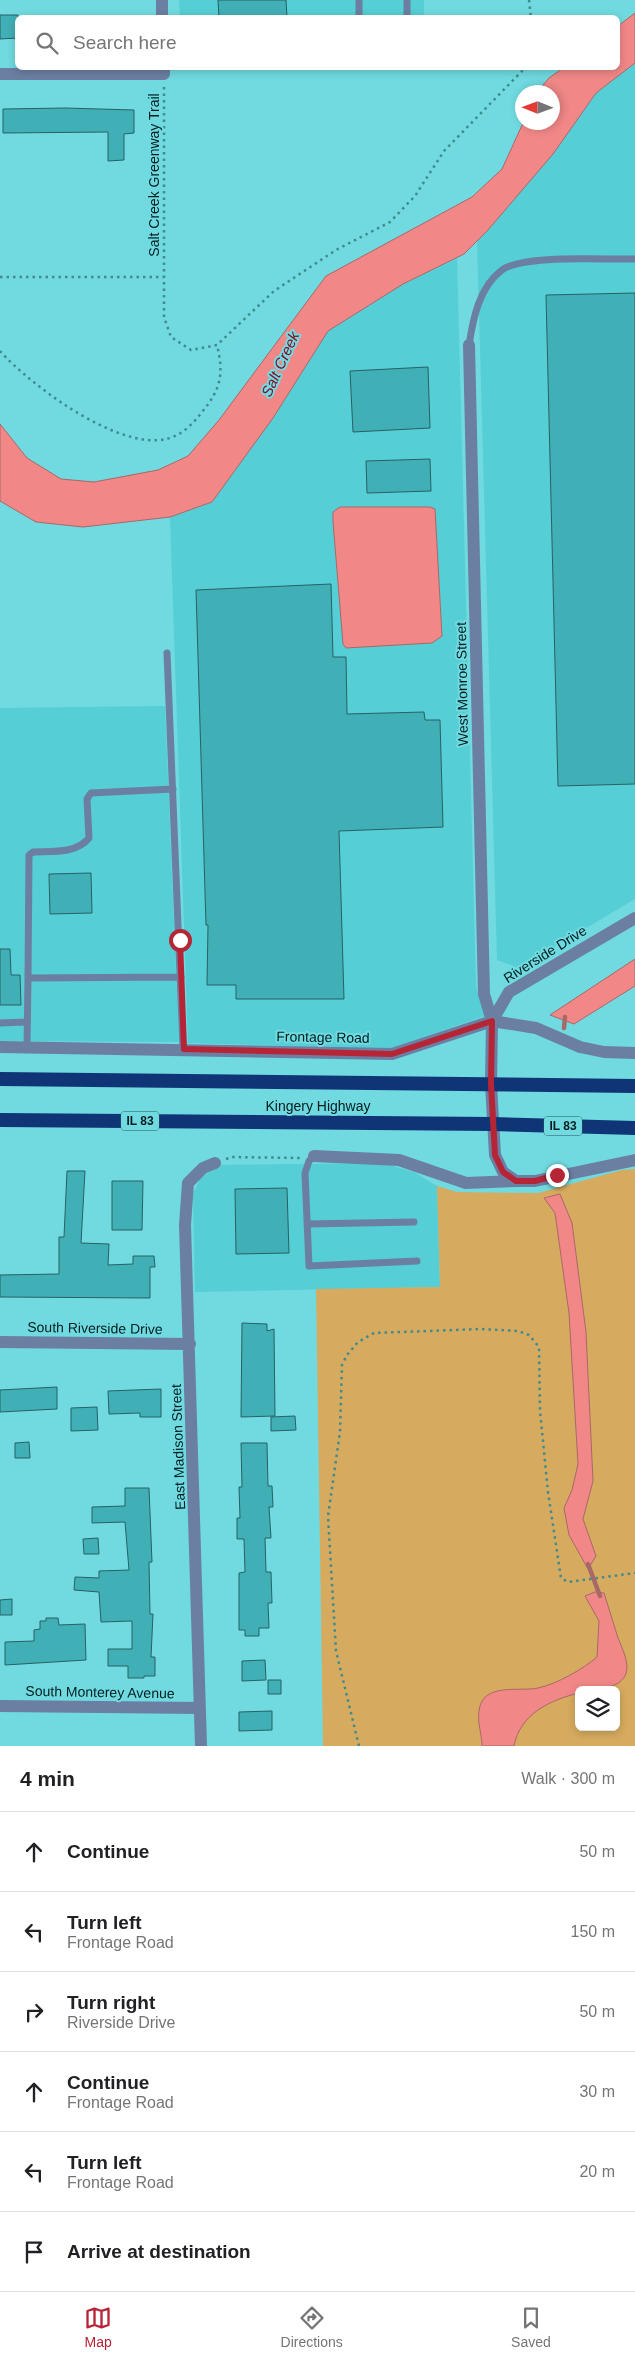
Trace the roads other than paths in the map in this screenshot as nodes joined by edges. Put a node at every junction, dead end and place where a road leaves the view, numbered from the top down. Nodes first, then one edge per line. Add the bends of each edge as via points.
1 (162, 0) edge
2 (359, 0) edge
3 (407, 0) edge
4 (162, 15) edge
5 (360, 15) edge
6 (407, 15) edge
7 (164, 71) edge
8 (0, 74) edge
9 (635, 259) edge
10 (469, 346) joint
11 (167, 653) dead end
12 (174, 789) junction
13 (635, 918) edge
14 (181, 977) junction
15 (28, 979) junction
16 (492, 1021) junction
17 (27, 1022) junction
18 (0, 1024) edge
19 (0, 1047) edge
20 (27, 1048) junction
21 (184, 1049) junction
22 (635, 1053) edge
23 (0, 1079) edge
24 (491, 1084) junction
25 (635, 1086) edge
26 (0, 1120) edge
27 (492, 1124) junction
28 (635, 1128) edge
29 (314, 1156) joint
30 (635, 1160) edge
31 (216, 1163) road end
32 (516, 1181) junction
33 (414, 1222) dead end
34 (307, 1224) junction
35 (418, 1261) dead end
36 (0, 1342) edge
37 (190, 1344) junction
38 (0, 1706) edge
39 (200, 1708) junction
40 (201, 1746) edge

1 - 4 street
2 - 5 lane
3 - 6 lane
7 - 8 street
9 - 10 lane via 522,261 502,270 474,313
10 - 16 street, West Monroe Street via 484,994
11 - 12 lane
12 - 14 lane
12 - 15 lane via 91,793 87,799 89,838 83,845 76,849 29,855
13 - 16 street, Riverside Drive via 509,992
14 - 15 lane
14 - 21 lane
15 - 17 lane
16 - 21 street, Frontage Road via 392,1054
16 - 22 street, Frontage Road via 536,1028 580,1047
16 - 24 street, Riverside Drive
17 - 18 lane
17 - 20 lane
19 - 20 street, Frontage Road
20 - 21 street, Frontage Road
23 - 24 highway, Kingery Highway
24 - 25 highway, Kingery Highway
24 - 27 street, Riverside Drive
26 - 27 highway, Kingery Highway / IL 83
27 - 28 highway, Kingery Highway / IL 83
27 - 32 street via 495,1155 503,1172
29 - 32 street via 399,1160 466,1183
29 - 34 lane via 305,1173
30 - 32 street via 535,1181
31 - 37 street, East Madison Street via 195,1174 188,1183 186,1196
33 - 34 lane
34 - 35 lane via 309,1266
36 - 37 street, South Riverside Drive
37 - 39 street, East Madison Street
38 - 39 street, South Monterey Avenue
39 - 40 street, East Madison Street

